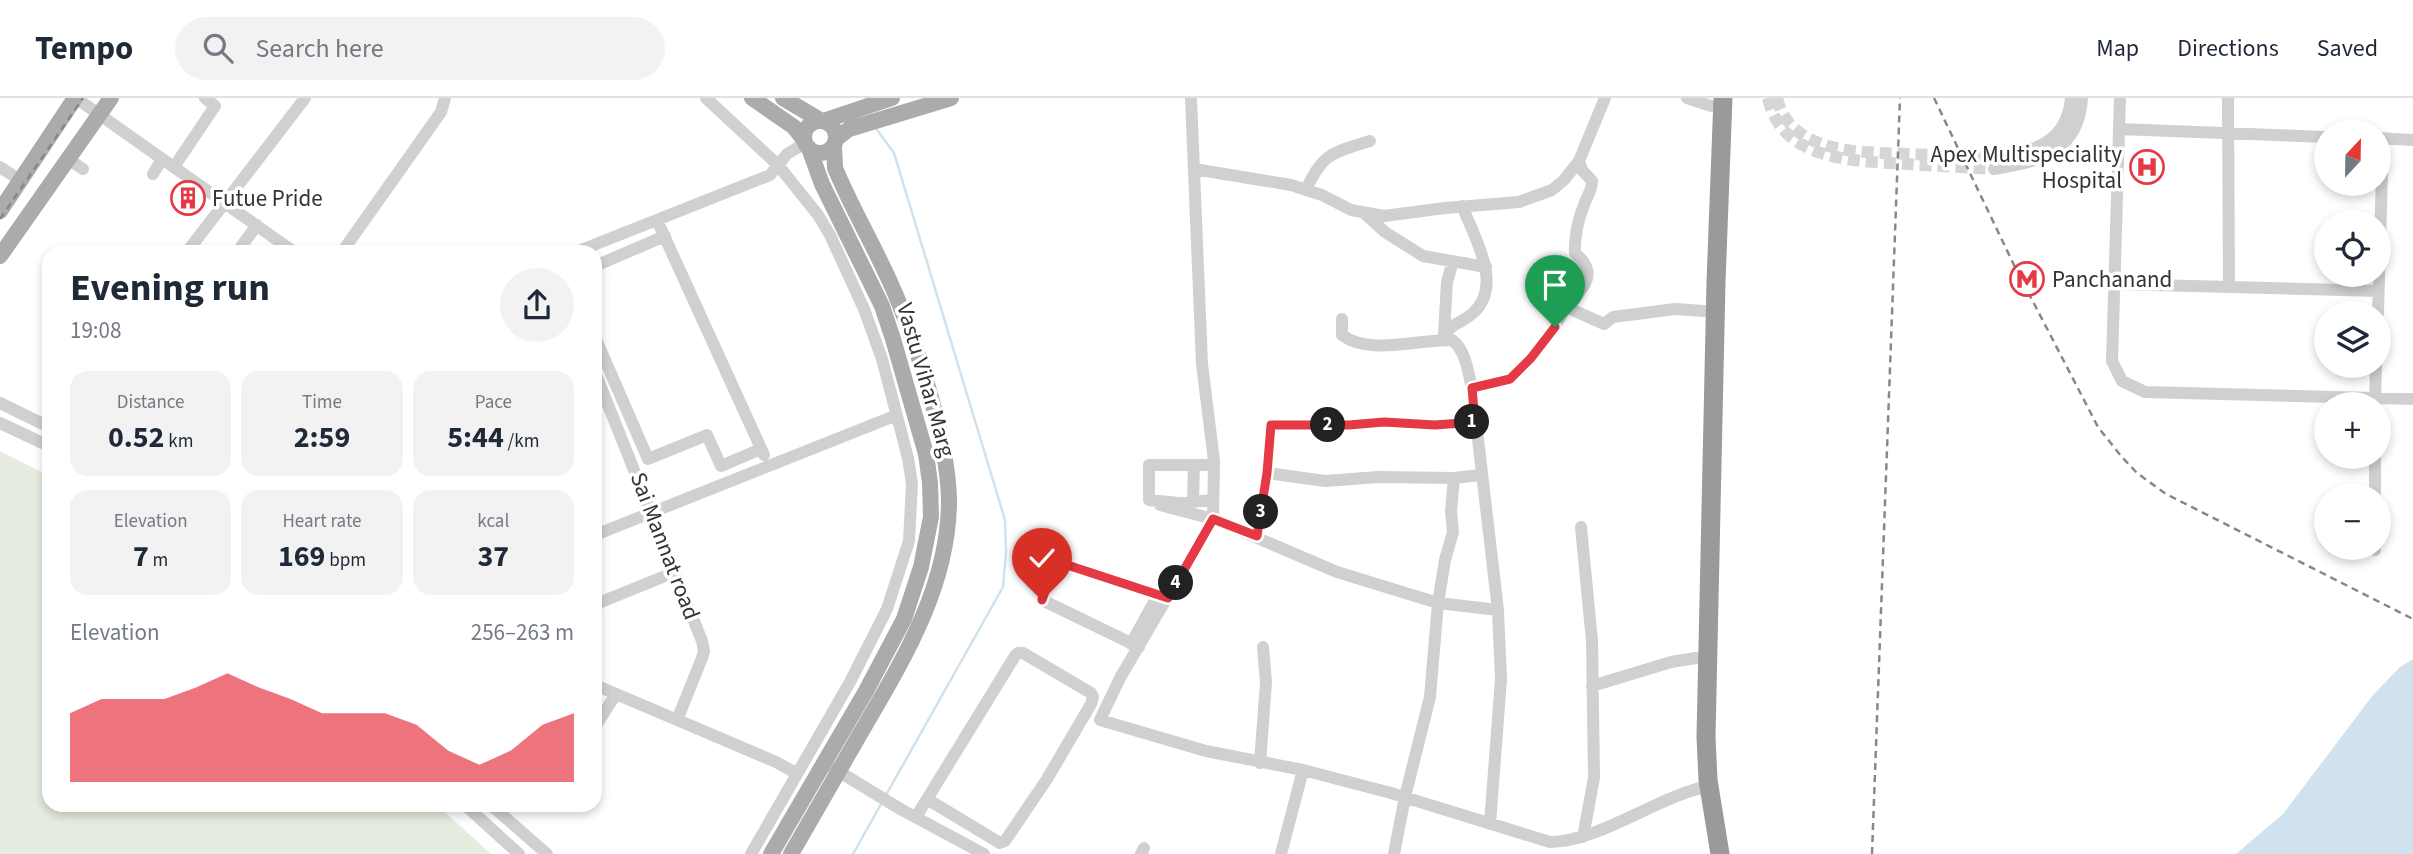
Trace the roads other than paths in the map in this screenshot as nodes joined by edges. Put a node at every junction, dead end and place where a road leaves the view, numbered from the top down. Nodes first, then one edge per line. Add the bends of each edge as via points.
1 (76, 98) edge
2 (111, 98) edge
3 (205, 98) edge
4 (305, 98) edge
5 (445, 98) edge
6 (706, 98) edge
7 (752, 98) edge
8 (783, 98) edge
9 (892, 98) edge
10 (951, 98) edge
11 (1191, 98) edge
12 (1605, 98) edge
13 (1687, 98) edge
14 (2071, 98) edge
15 (2082, 98) edge
16 (2120, 98) edge
17 (2228, 98) edge
18 (1715, 101) edge
19 (100, 115) junction
20 (821, 121) junction
21 (2119, 129) junction
22 (2227, 133) junction
23 (2314, 137) edge
24 (2391, 139) edge
25 (2413, 140) edge
26 (1370, 141) dead end
27 (835, 142) junction
28 (806, 144) junction
29 (68, 159) junction
30 (162, 159) junction
31 (1579, 161) junction
32 (778, 165) junction
33 (0, 167) edge
34 (174, 167) junction
35 (83, 169) dead end
36 (1194, 169) junction
37 (153, 174) dead end
38 (20, 180) junction
39 (1306, 190) junction
40 (2380, 196) edge
41 (225, 202) junction
42 (1462, 206) junction
43 (0, 211) edge
44 (1362, 212) junction
45 (657, 220) junction
46 (260, 227) junction
47 (665, 236) junction
48 (196, 245) edge
49 (243, 245) edge
50 (250, 245) edge
51 (282, 245) edge
52 (347, 245) edge
53 (594, 245) edge
54 (0, 256) edge
55 (1453, 261) junction
56 (602, 263) edge
57 (1486, 267) junction
58 (2114, 284) junction
59 (2229, 287) junction
60 (2378, 291) junction
61 (2378, 301) edge
62 (1566, 307) junction
63 (1704, 311) junction
64 (1342, 318) dead end
65 (1443, 338) junction
66 (602, 353) edge
67 (1472, 388) junction
68 (602, 389) edge
69 (2314, 399) edge
70 (2413, 399) edge
71 (2391, 401) edge
72 (0, 403) edge
73 (897, 415) junction
74 (1475, 422) junction
75 (0, 423) edge
76 (42, 424) edge
77 (42, 443) edge
78 (761, 449) junction
79 (1213, 465) junction
80 (769, 466) junction
81 (1194, 466) junction
82 (1267, 473) junction
83 (1480, 475) junction
84 (1454, 478) junction
85 (1213, 500) junction
86 (1194, 502) junction
87 (1160, 505) dead end
88 (653, 513) junction
89 (1213, 519) junction
90 (1581, 527) dead end
91 (602, 532) edge
92 (1257, 536) junction
93 (676, 572) junction
94 (1163, 596) junction
95 (602, 602) edge
96 (1438, 603) junction
97 (1498, 610) junction
98 (1135, 646) junction
99 (1263, 647) dead end
100 (1696, 658) junction
101 (1592, 686) junction
102 (602, 688) edge
103 (616, 694) junction
104 (602, 716) edge
105 (677, 720) junction
106 (824, 762) junction
107 (1260, 762) junction
108 (1303, 770) junction
109 (796, 773) junction
110 (846, 775) junction
111 (1703, 787) junction
112 (1405, 797) junction
113 (926, 799) junction
114 (474, 812) edge
115 (501, 812) edge
116 (916, 817) junction
117 (1490, 824) junction
118 (1583, 837) junction
119 (1550, 848) edge
120 (519, 854) edge
121 (547, 854) edge
122 (751, 854) edge
123 (771, 854) edge
124 (791, 854) edge
125 (984, 854) edge
126 (1281, 854) edge
127 (1394, 854) edge
128 (1708, 854) edge
129 (1720, 854) edge

1 - 19 street
1 - 38 main road
2 - 19 main road
3 - 34 street via 215,106
4 - 41 street
5 - 52 street via 441,112
6 - 32 street
7 - 28 main road via 794,127
8 - 20 main road
9 - 20 main road
10 - 27 main road via 849,129
11 - 36 street
12 - 31 street
13 - 18 street
14 - 15 street via 2064,125 2049,142 1994,163 2031,163 2056,151 2074,130
16 - 21 street
17 - 22 street
18 - 63 highway
18 - 111 highway via 1716,282
19 - 29 main road
19 - 30 street
20 - 27 main road via 833,127
20 - 28 main road via 806,128
21 - 22 street
21 - 58 street
22 - 23 street
22 - 59 street
24 - 25 street
26 - 39 street via 1333,153 1316,169
27 - 28 main road via 823,152
27 - 110 main road via 835,168 910,334 943,451 948,500 943,550 920,625
28 - 32 street via 792,149
28 - 106 main road, Vastu Vihar Marg via 891,331 926,454 931,500 926,547 904,619
29 - 35 street
29 - 54 main road
30 - 34 street
30 - 37 street
31 - 42 street via 1552,190 1519,202
31 - 62 street via 1592,181 1592,191 1581,211 1575,253 1589,270 1583,287
32 - 45 street via 770,175
32 - 73 street via 818,215 841,257 882,359
33 - 38 street
34 - 41 street
36 - 39 street
36 - 79 street via 1202,364
38 - 43 main road
39 - 44 street
40 - 60 street
41 - 46 street
41 - 48 street
42 - 44 street via 1384,216
42 - 57 street
44 - 55 street via 1423,256
45 - 47 street
45 - 53 street
46 - 49 street
46 - 50 street
46 - 51 street
47 - 56 street
47 - 78 street
55 - 57 street
55 - 65 street
57 - 65 street via 1485,297 1474,313 1451,325
58 - 59 street
58 - 69 street via 2112,361 2122,382 2145,392
59 - 60 street
60 - 61 street
62 - 63 street via 1604,324 1613,317 1675,309
62 - 67 street via 1555,327 1510,379
63 - 100 highway
64 - 65 street via 1342,335 1352,343 1380,345
65 - 67 street via 1457,343
66 - 78 street via 648,459 707,435 721,466
67 - 74 street
68 - 88 street, Sai Mannat road
70 - 71 street
72 - 76 street
73 - 80 street
73 - 109 street via 912,484 905,560 876,634
74 - 82 street via 1274,424
74 - 83 street
75 - 77 street
78 - 80 street
79 - 81 street
79 - 85 street
80 - 88 street
81 - 86 street
81 - 86 street via 1149,465 1149,500
82 - 84 street via 1325,481
82 - 92 street
83 - 84 street
83 - 97 street
84 - 96 street via 1453,531
85 - 86 street
85 - 89 street
87 - 89 street
88 - 91 street
88 - 93 street, Sai Mannat road
89 - 92 street
89 - 94 street
90 - 101 street
92 - 96 street via 1337,572
93 - 95 street
93 - 105 street, Sai Mannat road via 704,651
94 - 98 street
94 - 98 street via 1055,561 1042,600
96 - 97 street
96 - 112 street via 1430,698
97 - 117 street via 1501,679
98 - 107 street via 1100,720
99 - 107 street via 1266,682
100 - 101 street
100 - 111 highway via 1695,737
101 - 118 street via 1594,778
102 - 103 street
103 - 104 street
103 - 105 street
105 - 109 street
106 - 110 street
106 - 123 main road, Vastu Vihar Marg
107 - 108 street
108 - 112 street
108 - 126 street
109 - 122 street
110 - 116 street
110 - 124 main road
111 - 118 street
111 - 128 highway
111 - 129 highway
112 - 117 street
112 - 127 street
113 - 113 street via 1018,653 1091,693 1091,704 1005,841 1000,843
113 - 116 street
114 - 120 street
115 - 121 street
116 - 125 street
117 - 119 street
118 - 119 street

